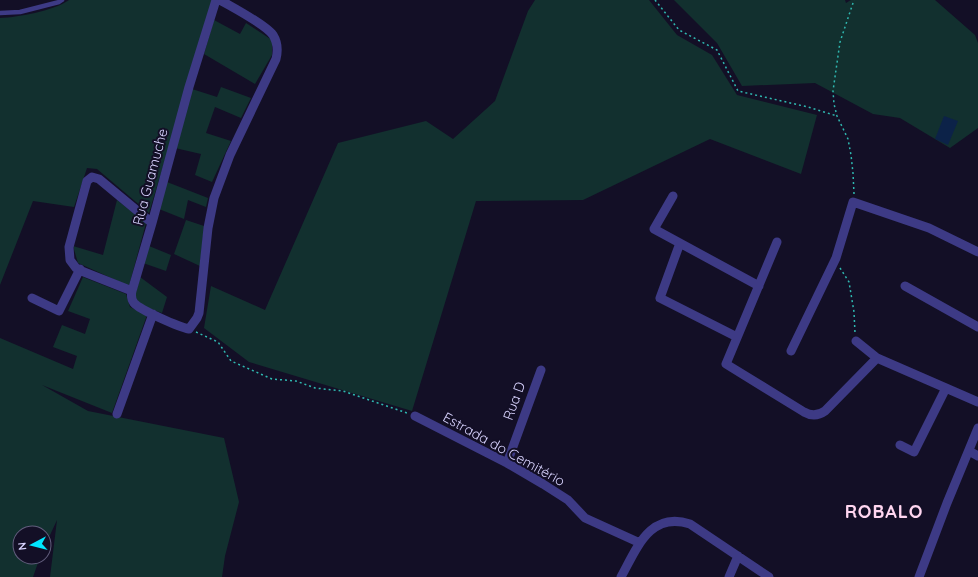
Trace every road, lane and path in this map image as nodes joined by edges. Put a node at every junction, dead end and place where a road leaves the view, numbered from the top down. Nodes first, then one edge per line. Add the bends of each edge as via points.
1 (62, 0) edge
2 (216, 0) edge
3 (220, 0) edge
4 (655, 0) edge
5 (854, 0) edge
6 (0, 12) edge
7 (838, 116) junction
8 (673, 196) dead end
9 (853, 202) junction
10 (152, 223) junction
11 (777, 242) dead end
12 (680, 243) junction
13 (978, 252) edge
14 (836, 260) junction
15 (80, 270) junction
16 (759, 286) junction
17 (904, 286) dead end
18 (132, 291) junction
19 (32, 298) dead end
20 (153, 314) junction
21 (978, 327) edge
22 (189, 329) junction
23 (737, 337) junction
24 (856, 341) joint
25 (791, 351) dead end
26 (877, 358) junction
27 (541, 370) dead end
28 (946, 388) junction
29 (978, 402) edge
30 (117, 414) dead end
31 (415, 416) joint
32 (978, 428) edge
33 (900, 445) dead end
34 (969, 452) junction
35 (978, 456) edge
36 (507, 463) junction
37 (640, 543) junction
38 (738, 556) junction
39 (621, 577) edge
40 (729, 577) edge
41 (769, 577) edge
42 (919, 577) edge

1 - 6 lane via 20,12
2 - 10 street, Rua Guamuche via 174,139
3 - 22 street via 270,31 275,40 277,53 276,60 230,155 214,198 208,228 199,312
4 - 7 path via 679,30 717,50 738,91
5 - 7 path via 840,42 837,60 833,91
7 - 9 path via 848,139 851,154
8 - 12 street via 654,229
9 - 13 street via 929,228
9 - 14 street
10 - 15 street via 99,179 89,178 69,247 70,260
10 - 18 street, Rua Guamuche
11 - 16 street
12 - 16 street
12 - 23 street via 660,298
14 - 24 path via 849,282
14 - 25 street
15 - 18 street
15 - 19 street via 59,311
16 - 23 street
17 - 21 street
18 - 20 street via 131,296 135,304
20 - 22 street
20 - 30 street
22 - 31 path via 218,342 230,361 272,379 296,381 315,388 343,391
23 - 26 street via 726,364 812,415 825,411
24 - 26 street
26 - 28 street
27 - 36 street, Rua D
28 - 29 street
28 - 33 street via 914,452
31 - 36 street, Estrada do Cemitério
32 - 34 street
34 - 35 street
34 - 42 street
36 - 37 street, Estrada do Cemitério via 568,500 585,518
37 - 38 street via 654,527 677,521 690,524
37 - 39 street
38 - 40 street
38 - 41 street

